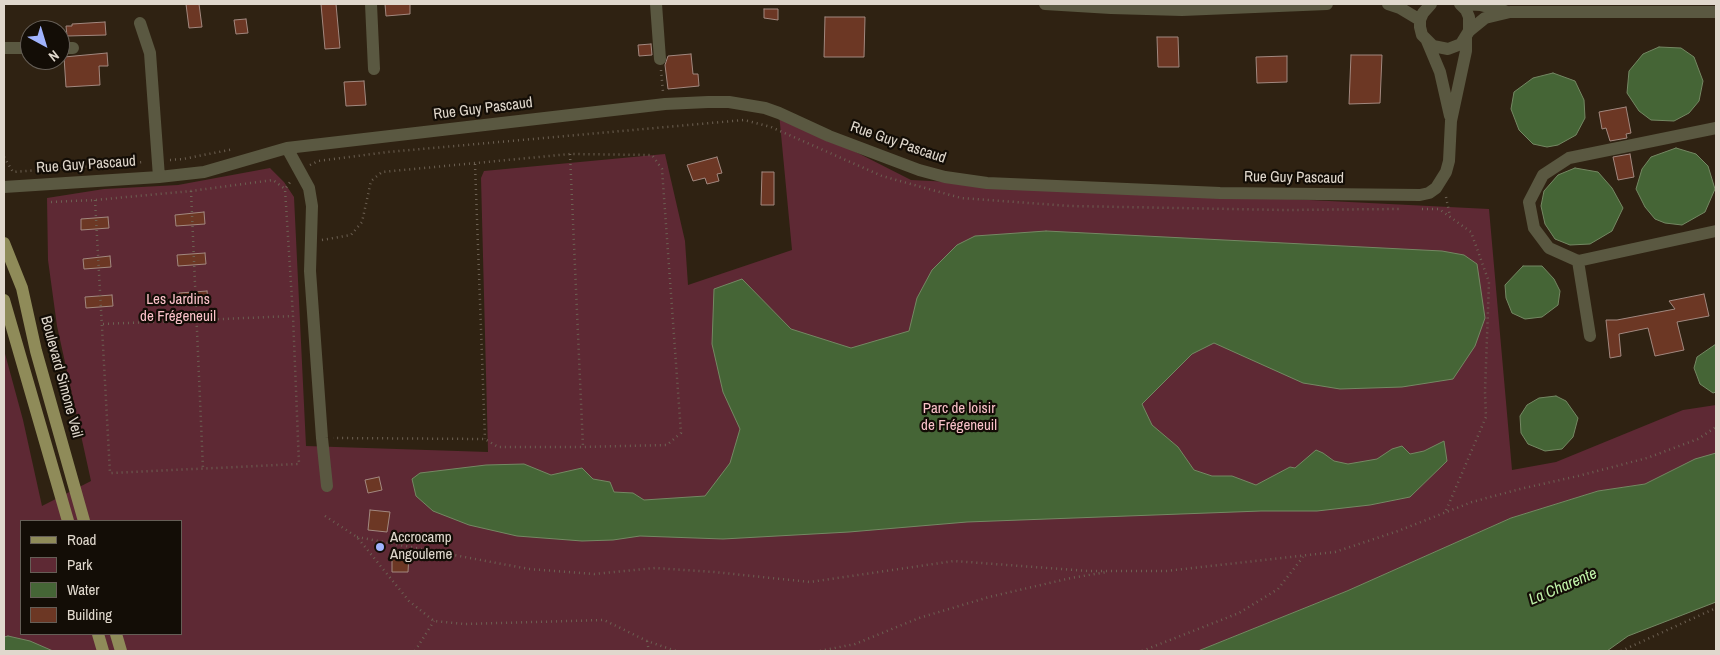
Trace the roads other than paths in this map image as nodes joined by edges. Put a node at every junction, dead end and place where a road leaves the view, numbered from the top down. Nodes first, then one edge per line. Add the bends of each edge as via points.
1 (371, 4) edge
2 (656, 4) edge
3 (1045, 4) edge
4 (1327, 4) edge
5 (1388, 4) edge
6 (1431, 4) edge
7 (1460, 4) edge
8 (1510, 12) junction
9 (1716, 12) edge
10 (1420, 20) junction
11 (140, 23) dead end
12 (1468, 35) junction
13 (1427, 41) junction
14 (4, 48) edge
15 (20, 48) edge
16 (660, 59) road end
17 (374, 69) dead end
18 (1451, 121) junction
19 (1716, 128) edge
20 (287, 148) junction
21 (159, 177) junction
22 (4, 187) edge
23 (1716, 231) edge
24 (4, 243) edge
25 (1578, 261) junction
26 (4, 300) edge
27 (1590, 336) dead end
28 (327, 486) dead end
29 (68, 520) edge
30 (84, 520) edge
31 (98, 635) edge
32 (116, 635) edge
33 (103, 651) edge
34 (121, 651) edge

1 - 17 street
2 - 16 street
3 - 4 street via 1182,10
5 - 10 street
6 - 10 street
7 - 8 street
7 - 12 street via 1469,17
8 - 9 street
8 - 12 street via 1485,18
10 - 13 street
11 - 21 street via 150,53
12 - 13 street via 1461,44 1448,49 1440,49
12 - 18 street
13 - 18 street via 1440,72
14 - 15 street
18 - 20 street, Rue Guy Pascaud via 1449,161 1442,180 1429,193 1406,196 1211,193 987,183 911,168 779,113 728,102 665,104
19 - 25 street via 1569,158 1543,175 1529,202 1534,228 1549,248
20 - 21 street, Rue Guy Pascaud via 204,172
20 - 28 street via 308,188 312,206 310,271
21 - 22 street, Rue Guy Pascaud
23 - 25 street
24 - 30 main road, Boulevard Simone Veil via 22,288 36,351
25 - 27 street
26 - 29 main road
31 - 33 main road
32 - 34 main road

